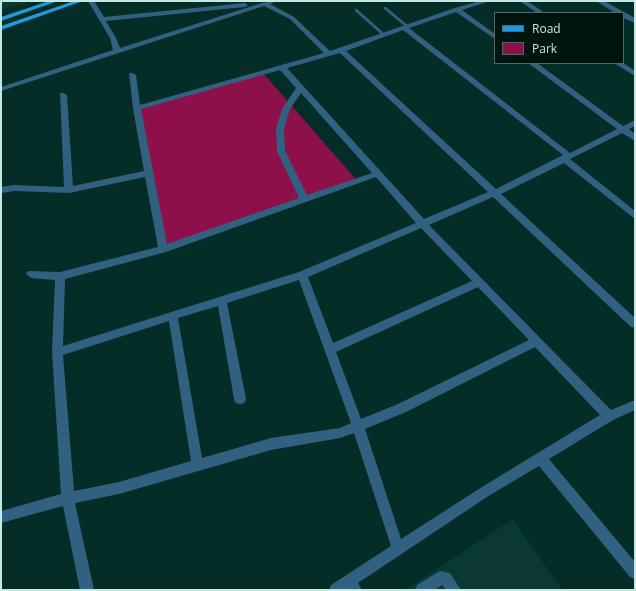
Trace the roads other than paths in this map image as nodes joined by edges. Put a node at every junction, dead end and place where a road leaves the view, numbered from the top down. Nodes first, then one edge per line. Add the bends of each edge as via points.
1 (55, 1) edge
2 (80, 1) edge
3 (91, 1) edge
4 (274, 1) edge
5 (487, 1) edge
6 (524, 1) edge
7 (599, 1) edge
8 (262, 5) junction
9 (385, 8) dead end
10 (457, 9) junction
11 (356, 10) dead end
12 (540, 12) edge
13 (618, 12) edge
14 (624, 15) edge
15 (1, 19) edge
16 (103, 19) junction
17 (635, 21) edge
18 (406, 27) junction
19 (1, 28) edge
20 (384, 35) junction
21 (494, 36) edge
22 (341, 50) junction
23 (118, 51) junction
24 (328, 53) junction
25 (533, 64) edge
26 (620, 64) edge
27 (281, 66) junction
28 (635, 74) edge
29 (132, 75) dead end
30 (300, 88) junction
31 (1, 89) edge
32 (63, 95) dead end
33 (137, 108) junction
34 (635, 123) edge
35 (623, 129) junction
36 (635, 138) edge
37 (566, 157) junction
38 (149, 173) junction
39 (377, 174) junction
40 (1, 190) edge
41 (69, 190) junction
42 (495, 193) junction
43 (304, 199) junction
44 (635, 216) edge
45 (423, 224) junction
46 (163, 249) junction
47 (31, 274) dead end
48 (302, 275) junction
49 (60, 276) junction
50 (479, 282) junction
51 (222, 301) junction
52 (174, 317) junction
53 (635, 324) edge
54 (537, 341) junction
55 (330, 350) junction
56 (56, 352) junction
57 (240, 399) dead end
58 (635, 405) edge
59 (610, 416) junction
60 (358, 426) junction
61 (540, 458) junction
62 (197, 464) junction
63 (68, 498) junction
64 (1, 517) edge
65 (398, 549) junction
66 (635, 572) edge
67 (352, 586) edge
68 (87, 590) edge
69 (336, 590) edge
70 (422, 590) edge
71 (454, 590) edge

1 - 15 main road
2 - 19 main road
3 - 16 street
4 - 8 street
5 - 10 street
6 - 12 street
7 - 13 street
8 - 16 street
8 - 23 street
8 - 24 street via 292,18
9 - 18 lane
10 - 18 street
10 - 21 street
11 - 20 lane
14 - 17 street
16 - 23 street
18 - 20 street
18 - 37 street
20 - 22 street
22 - 24 street
22 - 42 street
23 - 31 street
24 - 27 street
25 - 35 street
26 - 28 street
27 - 30 street
27 - 33 street
29 - 33 street
30 - 39 street
30 - 43 street via 286,109 280,129 281,151
32 - 41 street
33 - 38 street
34 - 35 street
35 - 36 street
35 - 37 street
37 - 42 street
37 - 44 street
38 - 41 street
38 - 46 street
39 - 43 street
39 - 45 street
40 - 41 street
42 - 45 street
42 - 53 street
43 - 46 street
45 - 48 street
45 - 50 street
46 - 49 street
47 - 49 street
48 - 51 street
48 - 55 street
49 - 56 street
50 - 54 street
50 - 55 street
51 - 52 street
51 - 57 street
52 - 56 street
52 - 62 street
54 - 59 street
54 - 60 street via 402,408
55 - 60 street
56 - 63 street
58 - 59 street
59 - 61 street
60 - 62 street via 340,432 271,444
60 - 65 street
61 - 65 street
61 - 66 street
62 - 63 street via 119,488
63 - 64 street
63 - 68 street
65 - 67 street
67 - 69 street
70 - 71 street via 440,578 445,578

